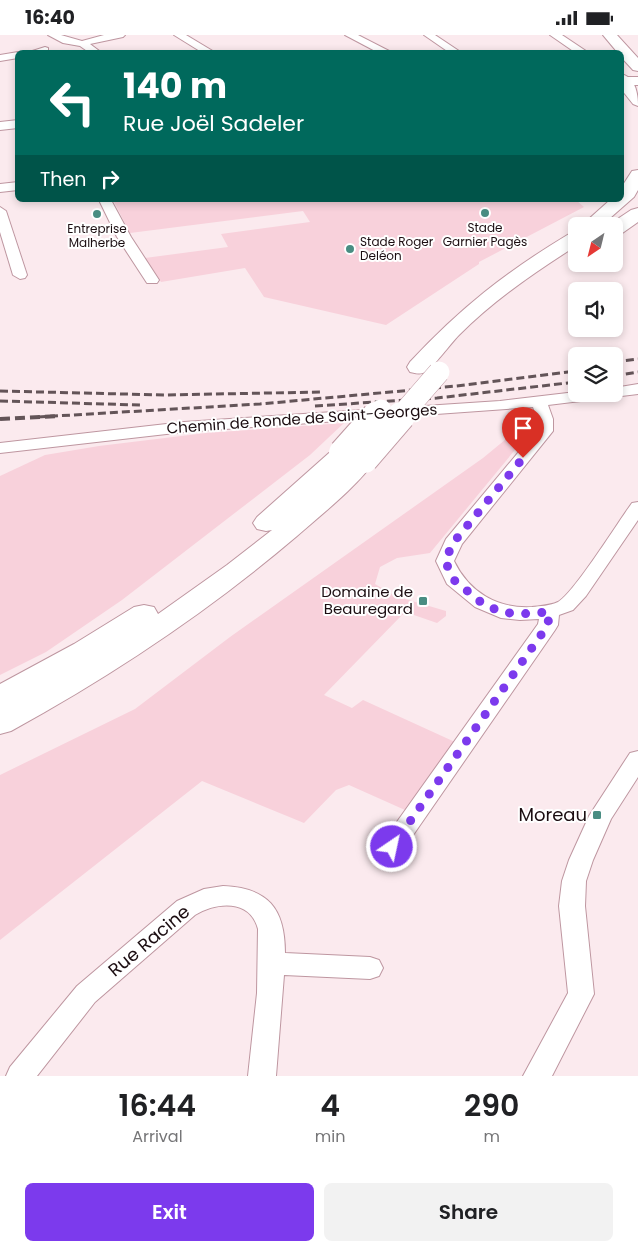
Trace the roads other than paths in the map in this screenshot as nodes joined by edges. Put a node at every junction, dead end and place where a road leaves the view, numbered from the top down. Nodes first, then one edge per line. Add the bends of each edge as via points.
1 (53, 35) edge
2 (120, 35) edge
3 (178, 35) edge
4 (350, 35) edge
5 (428, 35) edge
6 (555, 35) edge
7 (610, 35) edge
8 (622, 35) edge
9 (83, 44) junction
10 (92, 50) edge
11 (206, 50) edge
12 (382, 50) edge
13 (452, 50) edge
14 (579, 50) edge
15 (623, 50) edge
16 (624, 51) edge
17 (638, 53) edge
18 (15, 56) edge
19 (0, 58) edge
20 (638, 67) edge
21 (626, 80) edge
22 (638, 101) edge
23 (15, 124) edge
24 (0, 126) edge
25 (638, 175) edge
26 (15, 186) edge
27 (0, 188) edge
28 (624, 198) edge
29 (638, 200) edge
30 (105, 202) edge
31 (620, 202) edge
32 (0, 211) edge
33 (638, 214) edge
34 (603, 217) edge
35 (621, 217) edge
36 (638, 219) edge
37 (623, 222) edge
38 (623, 224) edge
39 (568, 249) edge
40 (20, 275) dead end
41 (152, 280) dead end
42 (638, 389) edge
43 (623, 392) edge
44 (568, 398) edge
45 (539, 402) junction
46 (0, 448) edge
47 (353, 456) junction
48 (638, 507) edge
49 (549, 612) junction
50 (0, 697) edge
51 (0, 723) edge
52 (638, 759) edge
53 (392, 847) dead end
54 (272, 963) junction
55 (370, 968) dead end
56 (20, 1076) edge
57 (262, 1076) edge
58 (537, 1076) edge

1 - 9 street
2 - 9 street
3 - 11 street
4 - 12 street
5 - 13 street
6 - 14 street
7 - 15 highway
8 - 17 highway
9 - 10 street
16 - 20 highway
18 - 19 street
21 - 22 highway
23 - 24 main road
25 - 28 highway
26 - 27 street
29 - 35 highway
30 - 41 street
31 - 34 highway
32 - 40 street
33 - 37 highway
36 - 38 highway
39 - 47 highway, bridge via 429,369
42 - 43 street
44 - 45 street, Chemin de Ronde de Saint-Georges
45 - 46 street, Chemin de Ronde de Saint-Georges via 184,427
45 - 49 street via 546,431 453,543 445,561 454,580 482,603 501,612
47 - 50 highway via 172,595 85,651
47 - 51 highway via 311,511 190,606 100,665
48 - 49 street via 579,592 566,605
49 - 53 street via 548,625
52 - 58 street via 601,816 574,881 572,906 581,994
54 - 55 street
54 - 56 street, Rue Racine via 268,917 258,905 242,897 214,895 199,899 86,994
54 - 57 street, Rue Racine

